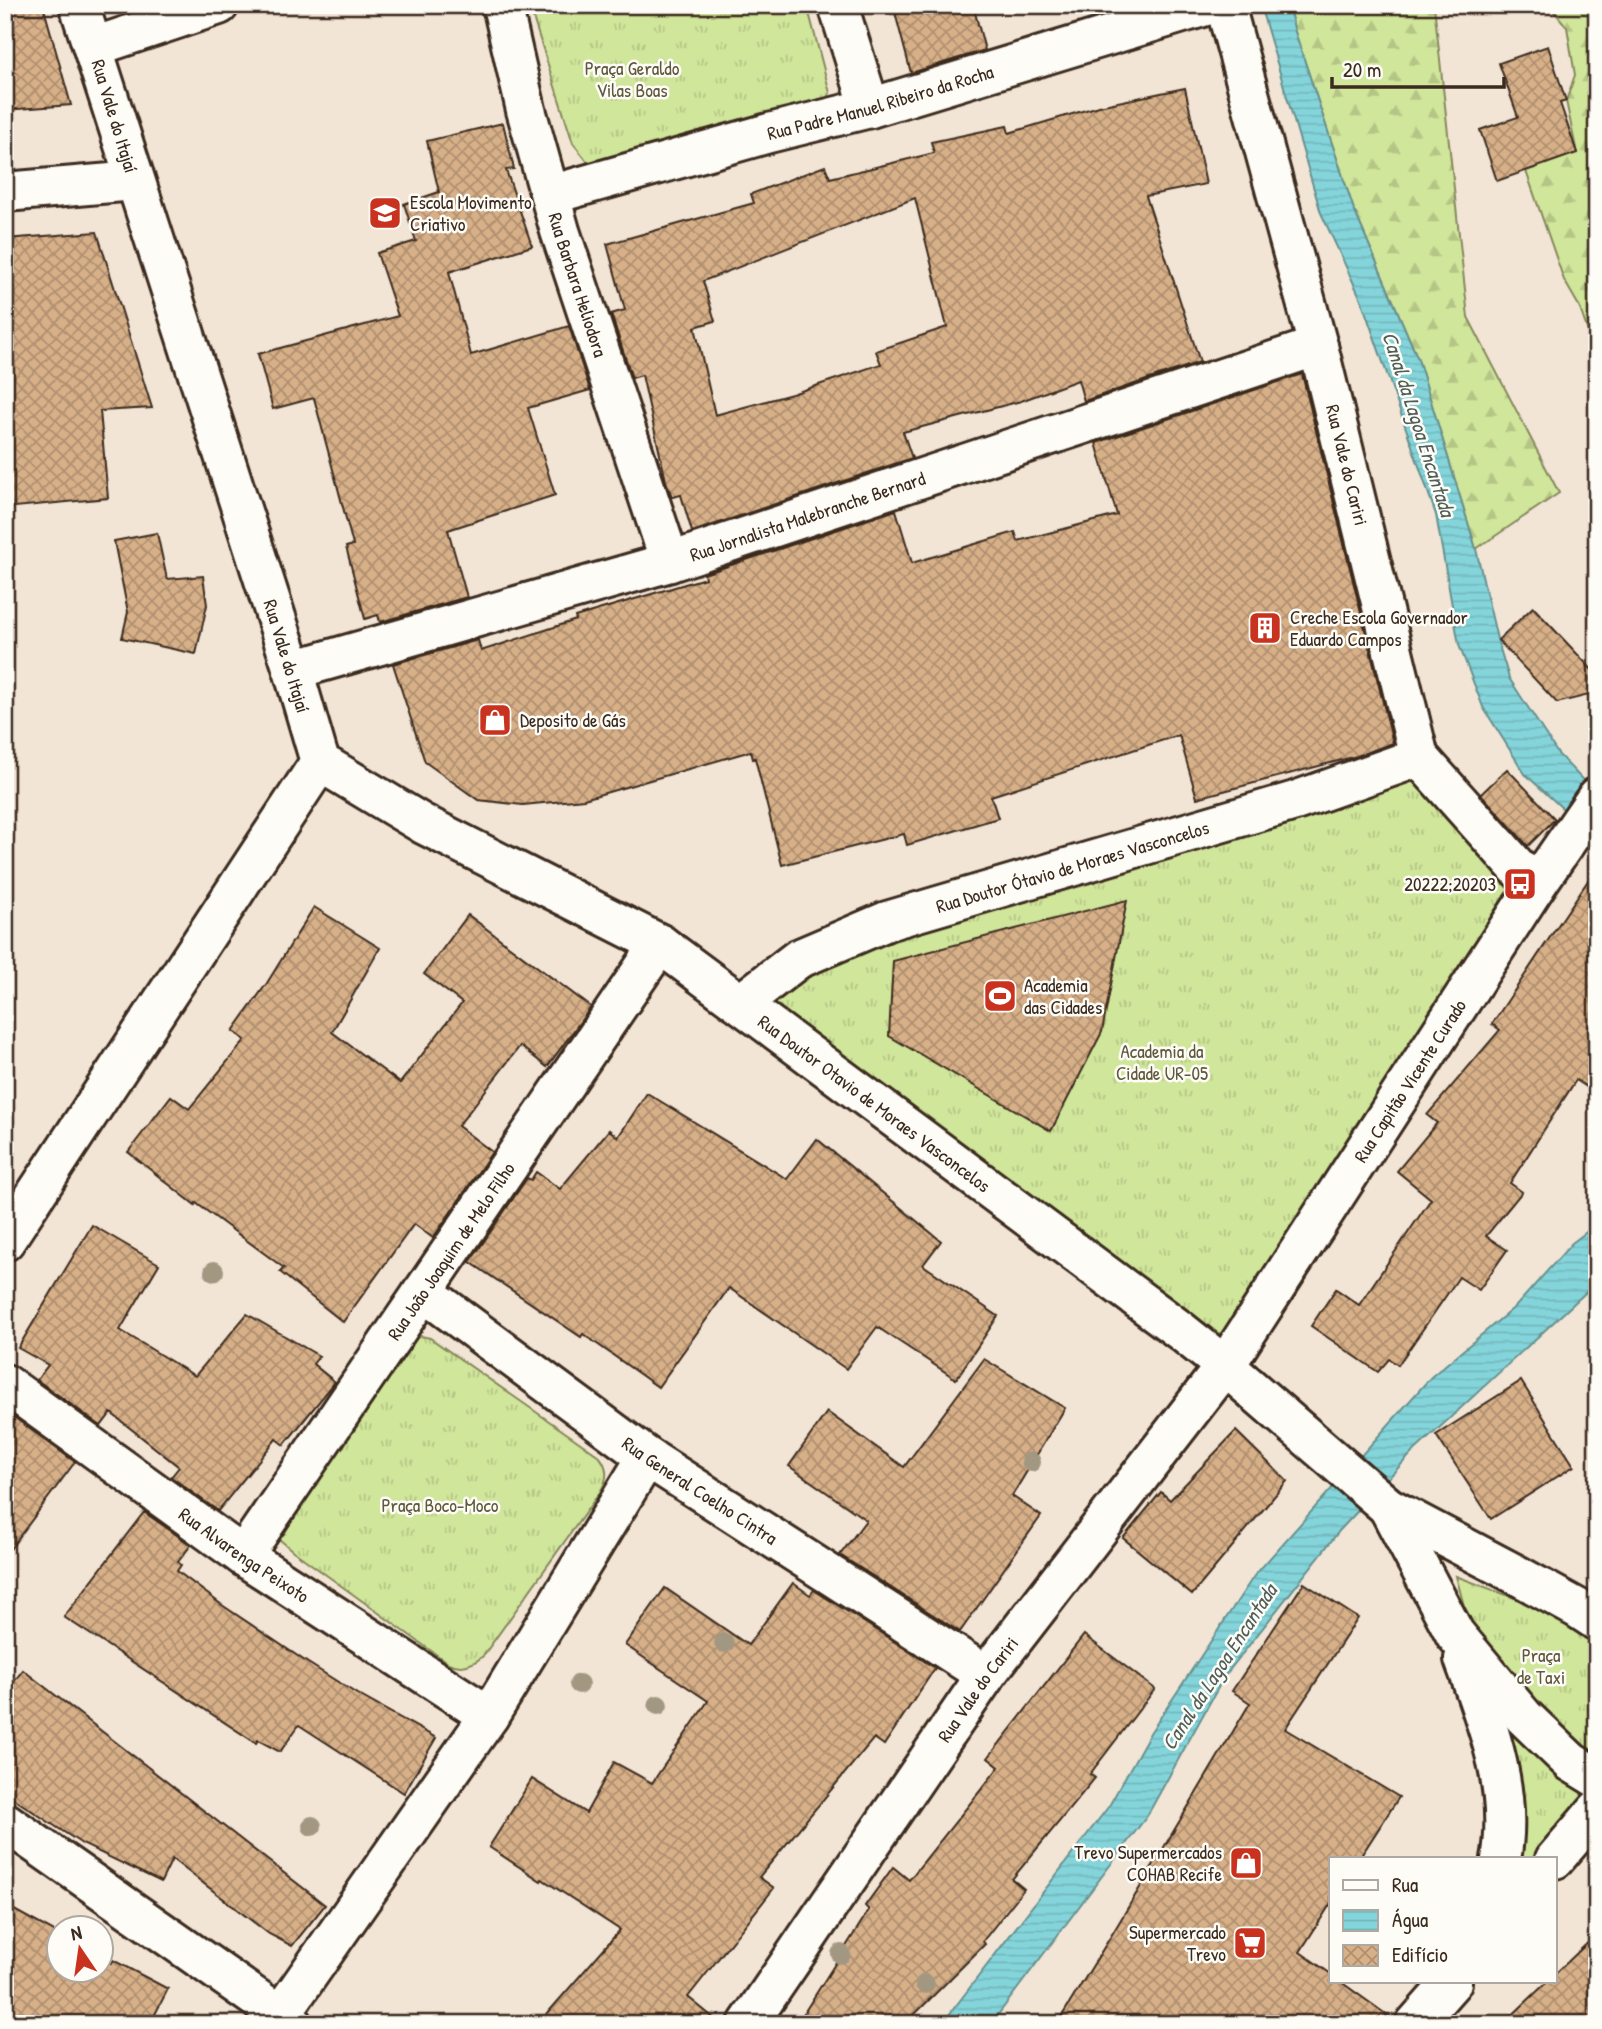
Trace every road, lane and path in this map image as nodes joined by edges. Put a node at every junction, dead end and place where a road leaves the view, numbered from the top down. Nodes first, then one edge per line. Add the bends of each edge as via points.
1 (79, 5) edge
2 (219, 5) edge
3 (502, 5) edge
4 (838, 5) edge
5 (1209, 5) edge
6 (1225, 5) edge
7 (93, 47) junction
8 (870, 108) junction
9 (135, 181) junction
10 (5, 192) edge
11 (550, 195) junction
12 (1318, 346) junction
13 (670, 562) junction
14 (293, 670) junction
15 (1419, 757) junction
16 (320, 762) junction
17 (1586, 811) edge
18 (1535, 887) junction
19 (660, 944) junction
20 (741, 1003) junction
21 (5, 1241) edge
22 (422, 1293) junction
23 (1225, 1366) junction
24 (5, 1384) edge
25 (647, 1457) junction
26 (1383, 1503) junction
27 (243, 1556) junction
28 (1517, 1575) junction
29 (1597, 1593) edge
30 (1597, 1621) edge
31 (1455, 1634) junction
32 (986, 1675) junction
33 (489, 1716) junction
34 (1597, 1778) edge
35 (1597, 1810) edge
36 (5, 1822) edge
37 (1501, 1857) edge
38 (1556, 1859) edge
39 (1451, 1983) edge
40 (283, 2021) edge
41 (748, 2024) edge
42 (1415, 2024) edge

1 - 7 street, Rua Vale do Itajaí
2 - 7 street
3 - 11 street, Rua Barbara Heliodora
4 - 8 street
5 - 8 street, Rua Padre Manuel Ribeiro da Rocha
6 - 12 street, Rua Vale do Cariri
7 - 9 street, Rua Vale do Itajaí
8 - 11 street, Rua Padre Manuel Ribeiro da Rocha
9 - 10 street
9 - 14 street, Rua Vale do Itajaí
11 - 13 street, Rua Barbara Heliodora
12 - 13 street, Rua Jornalista Malebranche Bernard
12 - 15 street, Rua Vale do Cariri
13 - 14 street, Rua Jornalista Malebranche Bernard
14 - 16 street, Rua Vale do Itajaí
15 - 18 street, Rua Vale do Cariri
15 - 20 street, Rua Doutor Ótavio de Moraes Vasconcelos via 1295,800 887,921 798,959
16 - 19 street, Rua Doutor Otavio de Moraes Vasconcelos via 423,824
16 - 21 street
17 - 18 street, Rua Capitão Vicente Curado
18 - 23 street, Rua Capitão Vicente Curado
19 - 20 street, Rua Doutor Otavio de Moraes Vasconcelos
19 - 22 street, Rua João Joaquim de Melo Filho
20 - 23 street, Rua Doutor Otavio de Moraes Vasconcelos
22 - 25 street, Rua General Coelho Cintra
22 - 27 street, Rua João Joaquim de Melo Filho
23 - 26 street, Rua Doutor Otavio de Moraes Vasconcelos
23 - 32 street, Rua Vale do Cariri
24 - 27 street, Rua Alvarenga Peixoto
25 - 32 street, Rua General Coelho Cintra
25 - 33 street
26 - 28 street, Rua Doutor Otavio de Moraes Vasconcelos
26 - 31 street, Rua Doutor Otavio de Moraes Vasconcelos
27 - 33 street, Rua Alvarenga Peixoto
28 - 29 street
28 - 30 street, Rua Doutor Otavio de Moraes Vasconcelos
31 - 34 street, Rua Doutor Otavio de Moraes Vasconcelos via 1531,1724 1571,1762
31 - 37 street via 1500,1771 1505,1840
32 - 41 street, Rua Vale do Cariri
33 - 40 street
35 - 38 street
36 - 40 street
39 - 42 street

